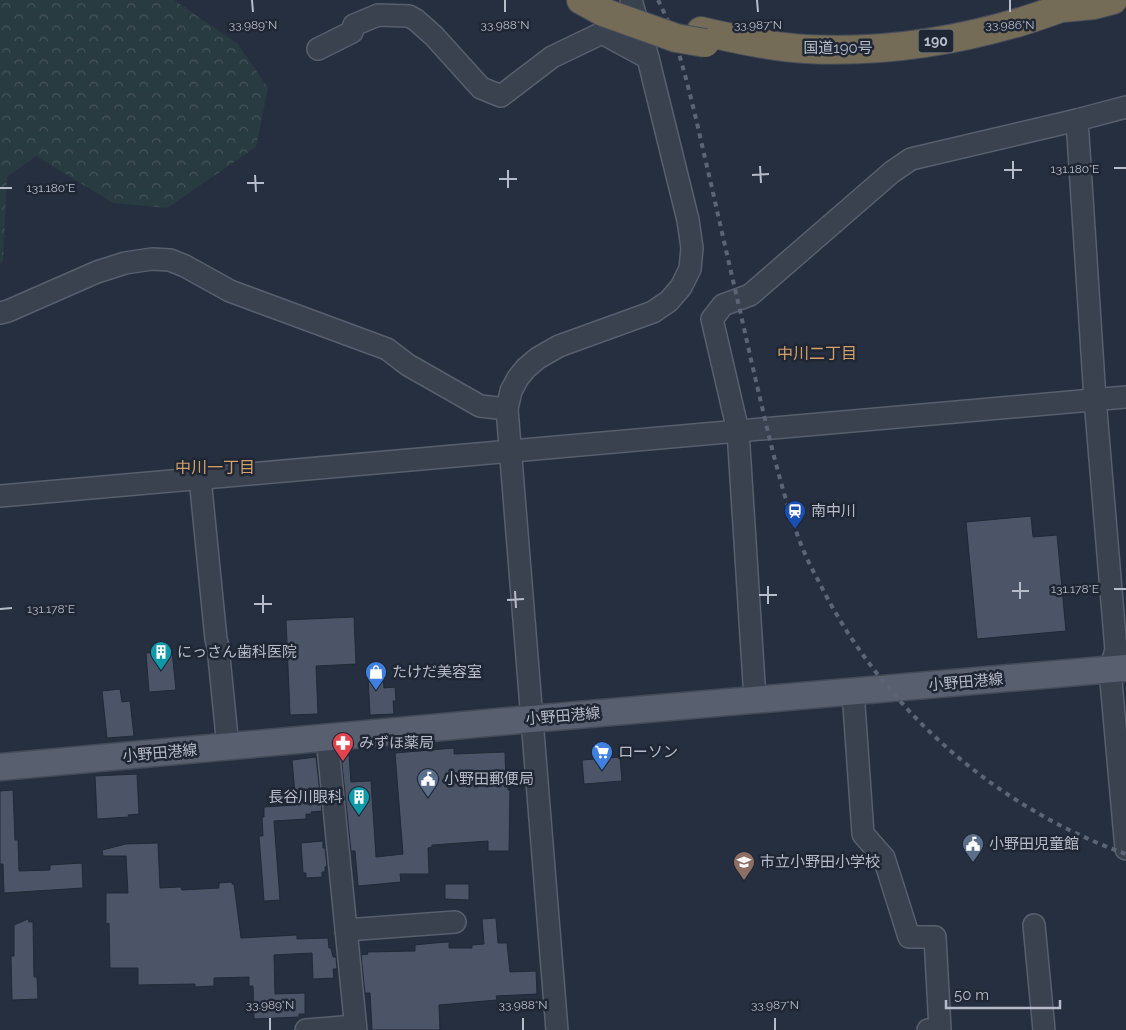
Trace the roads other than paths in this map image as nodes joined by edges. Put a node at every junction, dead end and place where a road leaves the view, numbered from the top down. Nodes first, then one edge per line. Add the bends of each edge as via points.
1 (1113, 0) edge
2 (617, 2) edge
3 (1068, 3) edge
4 (318, 49) dead end
5 (648, 58) junction
6 (1126, 107) edge
7 (1077, 120) junction
8 (0, 313) edge
9 (1126, 397) edge
10 (1095, 400) junction
11 (507, 409) junction
12 (738, 430) junction
13 (510, 451) junction
14 (200, 478) junction
15 (0, 496) edge
16 (1118, 669) edge
17 (853, 691) junction
18 (755, 699) junction
19 (531, 718) junction
20 (327, 737) junction
21 (228, 746) junction
22 (0, 767) edge
23 (1126, 850) edge
24 (455, 922) dead end
25 (1034, 925) dead end
26 (346, 930) junction
27 (356, 1028) edge
28 (306, 1030) edge
29 (557, 1030) edge
30 (928, 1030) edge
31 (1044, 1030) edge

1 - 3 highway, 国道190号 / 190 via 1094,5
2 - 3 highway, 国道190号 / 190 via 703,37 805,49 861,50 960,38
2 - 5 street
4 - 5 street via 352,32 354,25 378,15 409,16 434,36 482,88 501,96 552,57 602,33
5 - 11 street via 688,220 692,248 690,269 681,287 653,312 559,346 538,358 518,378
6 - 7 street
7 - 10 street
7 - 12 street via 910,160 750,295 723,305 712,319
8 - 11 street via 125,263 170,260 230,291 387,349 408,365 480,406
9 - 10 street
10 - 12 street
10 - 16 street
11 - 13 street
12 - 13 street
12 - 18 street
13 - 14 street
13 - 19 street
14 - 15 street
14 - 21 street
16 - 17 main road, 小野田港線
16 - 23 street
17 - 18 main road, 小野田港線
17 - 30 street via 863,834 884,858 909,937 935,937 940,1029
18 - 19 main road, 小野田港線
19 - 20 main road, 小野田港線
19 - 29 street
20 - 21 main road, 小野田港線
20 - 26 street
21 - 22 main road, 小野田港線
24 - 26 street
25 - 31 street
26 - 27 street
27 - 28 street

